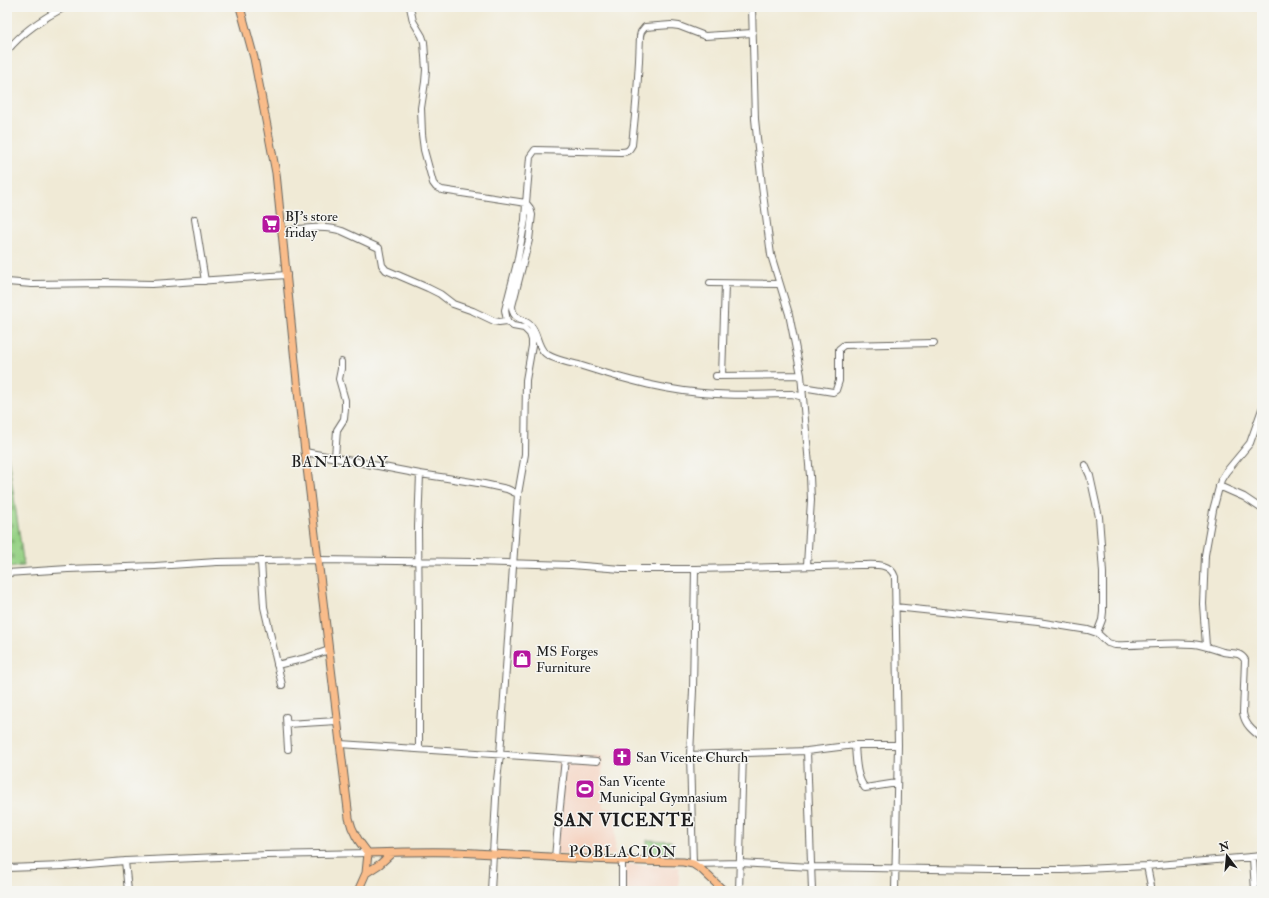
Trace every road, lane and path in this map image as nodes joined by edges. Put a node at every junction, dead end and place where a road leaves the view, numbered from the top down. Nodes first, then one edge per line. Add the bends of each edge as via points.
1 (65, 7) edge
2 (240, 7) edge
3 (410, 7) edge
4 (752, 7) edge
5 (752, 33) junction
6 (7, 52) edge
7 (526, 203) junction
8 (195, 219) dead end
9 (282, 231) junction
10 (287, 275) junction
11 (205, 281) junction
12 (7, 282) edge
13 (710, 282) dead end
14 (724, 284) junction
15 (780, 284) junction
16 (507, 321) junction
17 (934, 343) dead end
18 (341, 362) dead end
19 (801, 376) junction
20 (802, 387) junction
21 (803, 397) junction
22 (1262, 409) edge
23 (305, 452) junction
24 (335, 458) junction
25 (1085, 465) dead end
26 (420, 474) junction
27 (1219, 486) junction
28 (518, 494) junction
29 (1262, 509) edge
30 (319, 560) junction
31 (419, 561) junction
32 (261, 562) junction
33 (513, 564) junction
34 (807, 565) junction
35 (695, 569) junction
36 (7, 573) edge
37 (895, 607) junction
38 (1097, 633) junction
39 (1206, 646) junction
40 (328, 650) junction
41 (277, 664) junction
42 (282, 685) dead end
43 (286, 717) dead end
44 (337, 721) junction
45 (287, 724) junction
46 (1262, 738) edge
47 (340, 744) junction
48 (855, 745) junction
49 (898, 745) junction
50 (288, 749) dead end
51 (419, 749) junction
52 (807, 751) junction
53 (743, 753) junction
54 (500, 755) junction
55 (690, 755) junction
56 (565, 759) junction
57 (597, 760) dead end
58 (897, 783) junction
59 (368, 853) junction
60 (392, 853) junction
61 (492, 855) junction
62 (1262, 856) edge
63 (556, 858) junction
64 (1253, 858) junction
65 (125, 861) junction
66 (622, 861) junction
67 (740, 863) junction
68 (693, 864) junction
69 (1147, 866) junction
70 (811, 867) junction
71 (7, 868) edge
72 (896, 868) junction
73 (366, 873) junction
74 (128, 891) edge
75 (358, 891) edge
76 (490, 891) edge
77 (622, 891) edge
78 (724, 891) edge
79 (739, 891) edge
80 (812, 891) edge
81 (895, 891) edge
82 (1152, 891) edge
83 (1255, 891) edge

1 - 6 street via 26,33
2 - 9 main road via 254,58 265,114 276,173
3 - 7 street via 413,21 424,42 426,70 421,108 422,134 432,183 442,190
4 - 5 street
5 - 7 street via 705,36 679,26 645,27 640,36 640,62 630,149 621,152 535,150 530,157
5 - 15 street via 755,119 762,186 771,255
7 - 16 street via 517,263 505,310
7 - 21 street via 532,215 530,234 512,311 516,317 531,326 540,348 549,356 611,376 667,389 717,394 792,394
8 - 11 street
9 - 10 main road
9 - 16 street via 306,228 342,231 379,248 382,265 386,270 436,292 453,304 494,321
10 - 11 street
10 - 23 main road
11 - 12 street via 152,284
13 - 14 street
14 - 15 street
14 - 19 street via 719,376
15 - 19 street via 789,314
16 - 28 street via 513,326 524,328 532,340 526,380 525,454
17 - 20 street via 844,345 840,349 836,390 833,392
18 - 24 street via 339,379 345,409 344,419 337,430
19 - 20 street
20 - 21 street
21 - 34 street via 811,500
22 - 27 street via 1250,443 1226,472
23 - 24 street
23 - 30 main road
24 - 26 street
25 - 38 street via 1099,517 1101,544 1103,612
26 - 28 street via 484,484
26 - 31 street
27 - 29 street via 1244,497
27 - 39 street via 1205,554
28 - 33 street
30 - 31 street
30 - 32 street
30 - 40 main road
31 - 33 street
31 - 51 street
32 - 36 street
32 - 41 street via 264,607
33 - 35 street via 621,569
33 - 54 street
34 - 35 street
34 - 37 street via 890,568 895,577
35 - 55 street
37 - 38 street via 1038,622
37 - 49 street
38 - 39 street via 1108,643 1115,645
39 - 46 street via 1238,654 1245,660 1244,718 1250,728
40 - 41 street
40 - 44 main road
41 - 42 street
43 - 45 street
44 - 45 street
44 - 47 main road
45 - 50 street
47 - 51 street
47 - 59 main road via 350,825
48 - 49 street
48 - 52 street
48 - 58 street via 857,769 865,788
49 - 58 street
51 - 54 street
52 - 53 street
52 - 70 street
53 - 55 street
53 - 67 street
54 - 56 street
54 - 61 street
55 - 68 street
56 - 57 street
56 - 63 street
58 - 72 street
59 - 60 main road
59 - 65 street
59 - 73 main road
60 - 61 main road via 457,852
60 - 73 main road
61 - 63 main road
61 - 76 street
62 - 64 street
63 - 66 main road
64 - 69 street
64 - 83 street
65 - 71 street
65 - 74 street
66 - 68 main road
66 - 77 street
67 - 68 street
67 - 70 street
67 - 79 street
68 - 78 main road
69 - 72 street via 1056,870
69 - 82 street
70 - 72 street
70 - 80 street
72 - 81 street
73 - 75 main road

